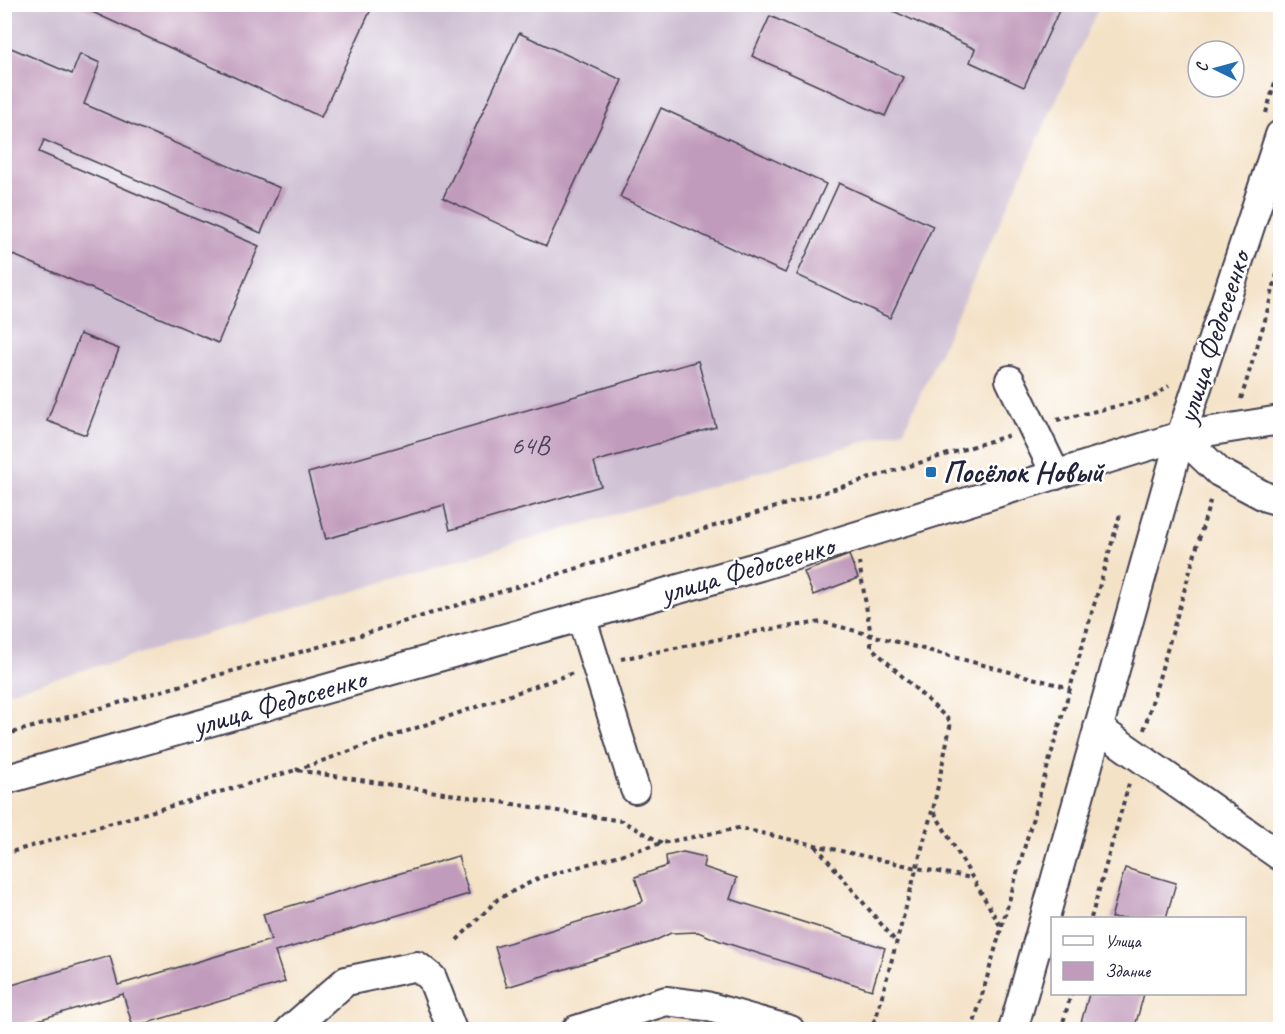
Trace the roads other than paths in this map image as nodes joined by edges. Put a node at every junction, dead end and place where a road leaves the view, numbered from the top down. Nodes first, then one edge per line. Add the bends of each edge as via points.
1 (1272, 127) edge
2 (1010, 380) dead end
3 (1281, 420) edge
4 (1181, 436) junction
5 (1056, 475) junction
6 (1281, 501) edge
7 (581, 616) junction
8 (1098, 728) junction
9 (4, 780) edge
10 (635, 789) dead end
11 (1281, 856) edge
12 (702, 1018) edge
13 (290, 1029) edge
14 (452, 1029) edge
15 (576, 1029) edge
16 (790, 1029) edge
17 (1013, 1029) edge

1 - 4 street, улица Федосеенко
2 - 5 street
3 - 4 street
4 - 5 street, улица Федосеенко
4 - 6 street via 1219,472
4 - 8 street
5 - 7 street, улица Федосеенко
7 - 9 street, улица Федосеенко
7 - 10 street
8 - 11 street
8 - 17 street
12 - 15 street via 666,1001
12 - 16 street
13 - 14 street via 346,981 417,966 432,978

